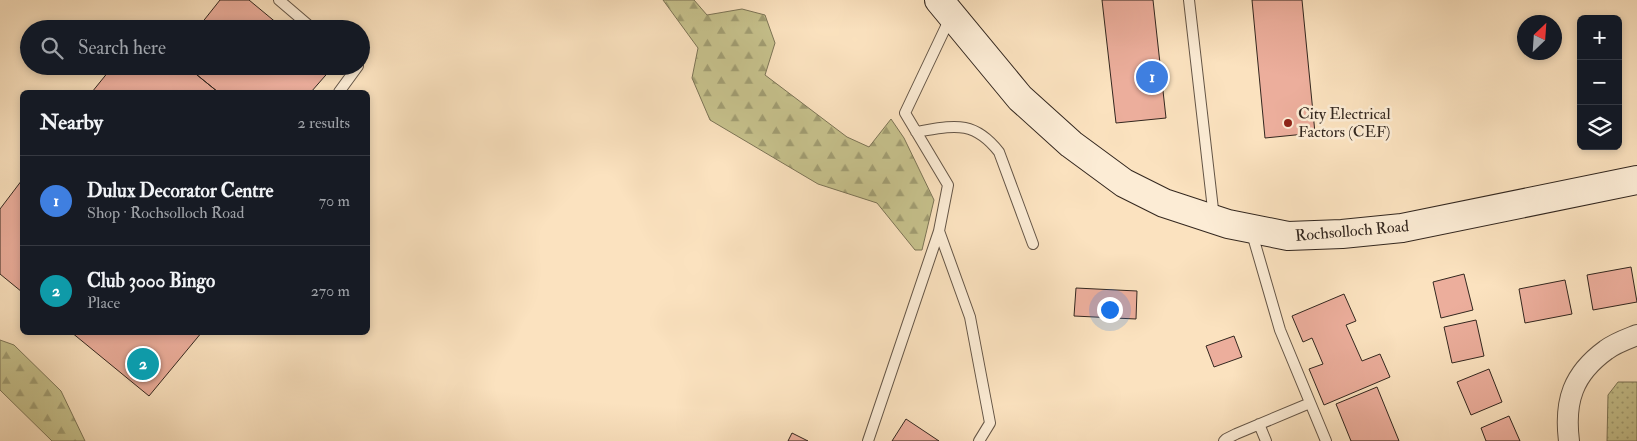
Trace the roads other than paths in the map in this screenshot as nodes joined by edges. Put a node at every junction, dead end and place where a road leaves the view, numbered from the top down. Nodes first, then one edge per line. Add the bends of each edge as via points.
1 (279, 0) edge
2 (1189, 0) edge
3 (945, 8) edge
4 (302, 20) edge
5 (352, 75) edge
6 (341, 90) edge
7 (916, 132) junction
8 (1637, 180) edge
9 (1214, 218) junction
10 (1251, 230) junction
11 (939, 231) junction
12 (1033, 244) dead end
13 (1637, 334) edge
14 (1310, 403) junction
15 (1259, 424) junction
16 (868, 441) edge
17 (979, 441) edge
18 (1224, 441) edge
19 (1266, 441) edge
20 (1326, 441) edge
21 (1569, 441) edge

1 - 4 lane
2 - 9 lane
3 - 7 lane via 905,113
3 - 9 street, Rochsolloch Road via 1020,98 1071,144 1124,183 1164,203
5 - 6 lane
7 - 11 lane via 948,185
7 - 12 lane via 963,127 989,139 999,152
8 - 10 street, Rochsolloch Road via 1402,228 1288,236
9 - 10 street, Rochsolloch Road
10 - 14 lane via 1280,330
11 - 16 lane
11 - 17 lane via 970,317 990,423
13 - 21 street via 1607,349 1582,372 1569,401
14 - 15 lane
14 - 20 lane
15 - 18 lane
15 - 19 lane

